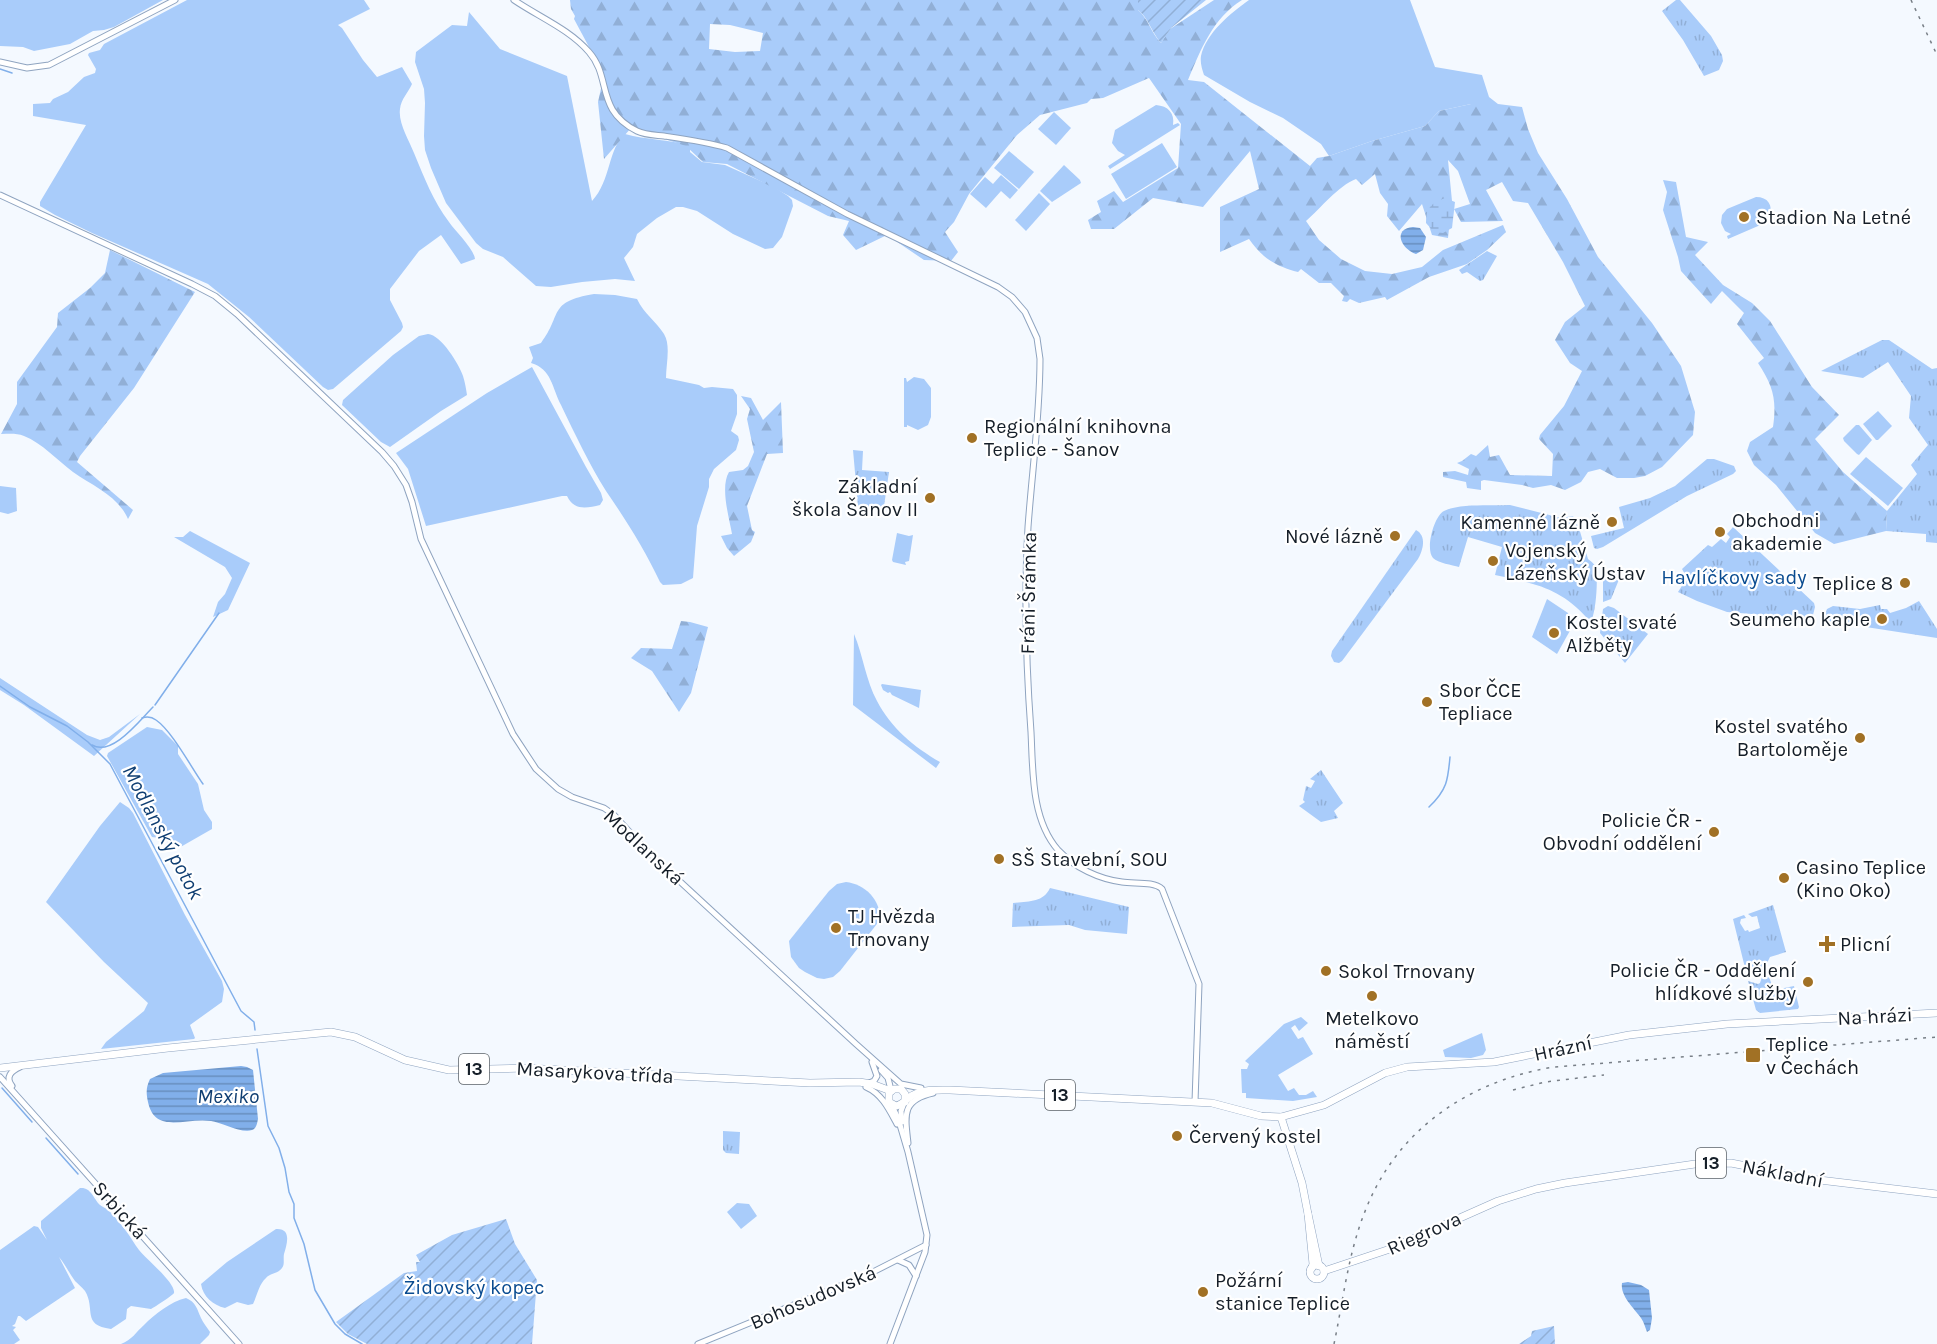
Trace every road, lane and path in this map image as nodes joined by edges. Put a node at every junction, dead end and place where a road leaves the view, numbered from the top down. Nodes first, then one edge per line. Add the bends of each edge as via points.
1 (175, 0) edge
2 (514, 0) edge
3 (0, 62) edge
4 (0, 195) edge
5 (1937, 1013) edge
6 (1741, 1023) joint
7 (857, 1045) junction
8 (871, 1061) junction
9 (25, 1065) junction
10 (882, 1067) junction
11 (0, 1068) edge
12 (1385, 1072) joint
13 (0, 1077) edge
14 (868, 1085) junction
15 (921, 1088) junction
16 (902, 1090) junction
17 (950, 1090) junction
18 (891, 1091) junction
19 (20, 1101) junction
20 (890, 1102) junction
21 (904, 1102) junction
22 (1195, 1102) junction
23 (1281, 1117) junction
24 (907, 1150) junction
25 (1524, 1193) joint
26 (1937, 1194) edge
27 (1308, 1214) junction
28 (1313, 1235) junction
29 (926, 1245) junction
30 (898, 1260) junction
31 (1343, 1265) junction
32 (1318, 1268) junction
33 (916, 1277) junction
34 (239, 1344) edge
35 (698, 1344) edge
36 (890, 1344) edge

1 - 3 street via 49,65 27,68
2 - 22 street, Fráni Šrámka via 562,29 588,51 595,59 613,112 639,132 727,148 847,214 986,279 1012,297 1030,322 1038,346 1040,374 1025,624 1038,807 1043,824 1065,857 1085,870 1119,882 1162,889 1199,984
4 - 7 street, Modlanská via 192,284 227,305 391,461 408,490 419,533 513,734 536,769 558,789 614,815 654,858
5 - 6 main road, Na hrázi
6 - 12 main road, Hrázní via 1629,1035 1494,1062
7 - 8 street
7 - 10 street
8 - 14 street via 877,1077
8 - 18 street via 887,1076
9 - 11 main road, 13
9 - 14 main road, Masarykova třída / 13 via 316,1032 342,1033 405,1059 449,1070 525,1068
9 - 19 street via 13,1070 8,1078
10 - 15 street via 903,1085
10 - 16 street
12 - 23 main road, Masarykova třída via 1324,1105
13 - 19 street, Srbická
14 - 18 main road, Masarykova třída / 13
14 - 20 main road, Masarykova třída / 13
14 - 24 street via 888,1108
15 - 16 main road, Masarykova třída / 13
15 - 17 main road, Masarykova třída / 13
16 - 18 main road, Masarykova třída
16 - 21 main road
17 - 21 main road, Masarykova třída / 13 via 918,1092
17 - 22 main road, Masarykova třída / 13
17 - 24 street via 919,1097 910,1104 905,1121
18 - 20 main road
19 - 34 street, Srbická
20 - 21 main road, Masarykova třída via 896,1106
20 - 24 street
21 - 24 street via 901,1113
22 - 23 main road, Masarykova třída / 13
23 - 27 main road
24 - 29 street via 926,1227
25 - 26 main road, Nákladní / 13 via 1565,1183 1719,1162 1811,1179
25 - 31 main road, Riegrova / 13
27 - 28 main road
27 - 32 main road via 1313,1260
28 - 31 main road via 1323,1262
28 - 32 main road
29 - 30 street, Bohosudovská
29 - 33 street
30 - 33 street via 909,1264
30 - 35 street, Bohosudovská
31 - 32 main road, Riegrova / 13
33 - 36 street

